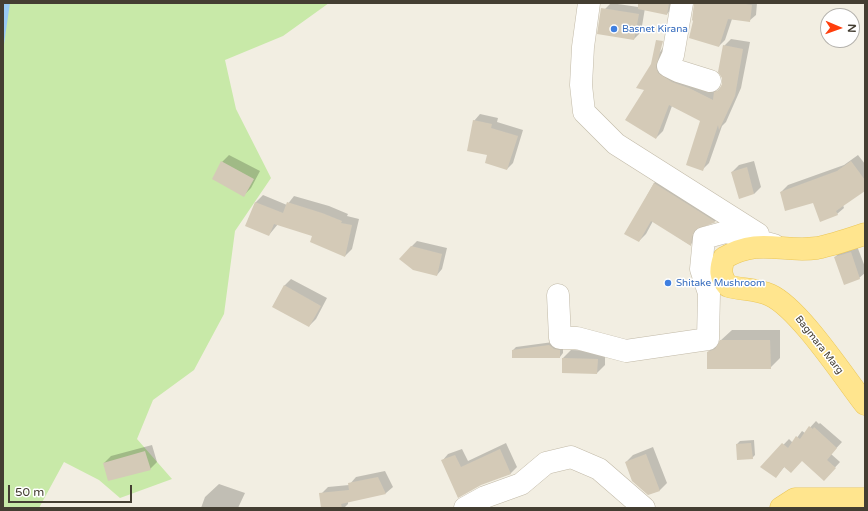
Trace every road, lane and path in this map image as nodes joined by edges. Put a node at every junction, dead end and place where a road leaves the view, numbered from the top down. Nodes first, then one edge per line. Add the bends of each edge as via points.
1 (589, 3) edge
2 (682, 3) edge
3 (710, 81) dead end
4 (865, 234) edge
5 (778, 246) junction
6 (558, 295) dead end
7 (865, 404) edge
8 (865, 499) edge
9 (465, 508) edge
10 (644, 508) edge
11 (781, 508) edge

1 - 5 street via 581,85 584,112 616,144
2 - 3 street via 673,55 668,66
4 - 5 main road, Bagmara Marg via 817,248
5 - 6 street via 726,232 704,238 702,269 709,293 708,339 626,351 576,338 560,338
5 - 7 main road, Bagmara Marg via 755,246 736,251 724,258 722,279 728,286 756,290 772,296 796,314
8 - 11 main road via 794,499
9 - 10 street via 485,497 521,484 546,463 571,457 599,469

